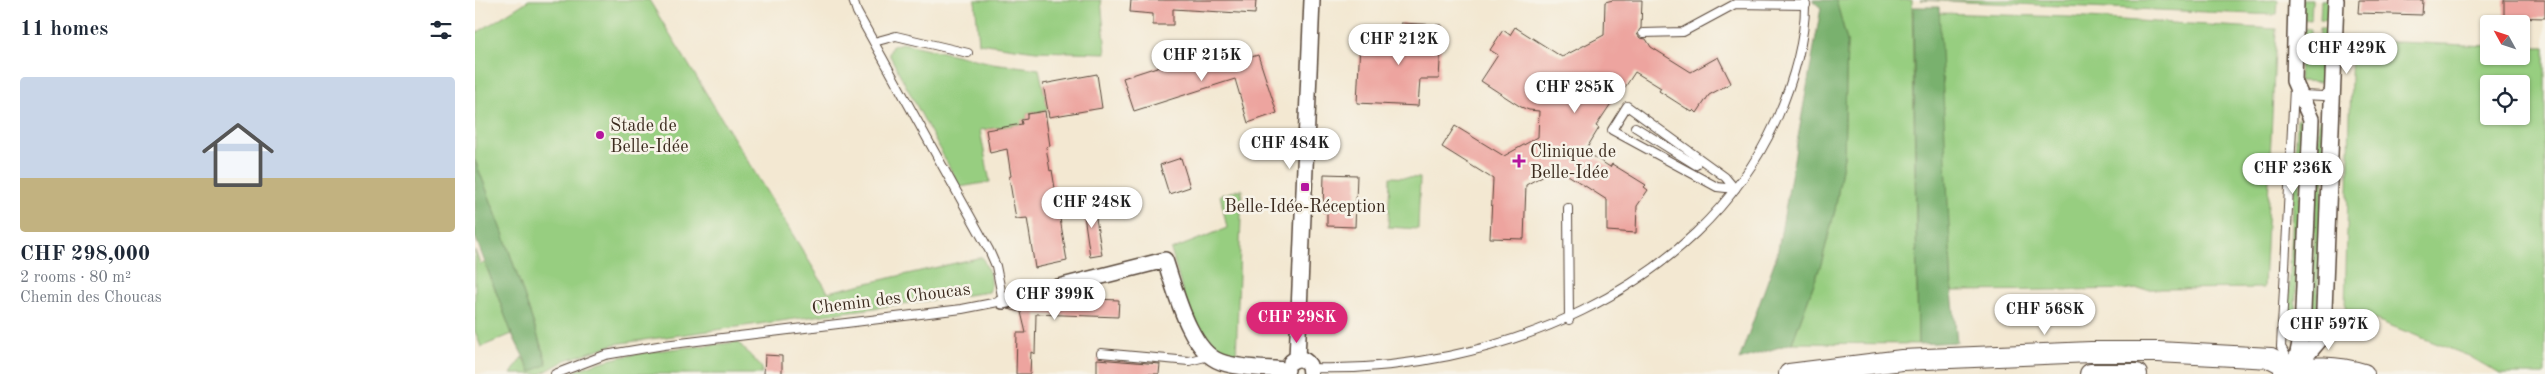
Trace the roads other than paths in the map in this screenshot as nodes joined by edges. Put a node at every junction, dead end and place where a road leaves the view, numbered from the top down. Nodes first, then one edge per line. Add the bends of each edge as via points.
1 (853, 0) edge
2 (1312, 0) edge
3 (2296, 0) edge
4 (2335, 0) edge
5 (1806, 2) edge
6 (1643, 33) dead end
7 (874, 42) junction
8 (968, 53) dead end
9 (2294, 81) junction
10 (2332, 89) junction
11 (2301, 95) junction
12 (1635, 127) dead end
13 (1696, 165) junction
14 (1735, 189) junction
15 (1567, 208) dead end
16 (1003, 301) junction
17 (1569, 320) junction
18 (1101, 353) dead end
19 (1209, 356) junction
20 (1297, 359) junction
21 (1255, 371) edge
22 (1310, 371) edge
23 (1287, 372) edge
24 (2291, 373) edge
25 (555, 374) edge
26 (1789, 374) edge
27 (2089, 374) edge
28 (2137, 374) edge
29 (2364, 374) edge

1 - 7 lane
2 - 20 street
3 - 9 street
4 - 10 street
5 - 6 lane via 1735,4 1683,32
5 - 14 lane via 1799,50 1787,95 1769,135
7 - 8 lane via 896,36
7 - 16 lane via 989,250 996,266
9 - 11 street
9 - 24 lane via 2281,346
10 - 11 lane via 2325,96
10 - 24 street via 2323,336
11 - 24 street via 2311,119 2302,334
12 - 13 lane
13 - 13 lane via 1627,106 1612,130
13 - 14 lane via 1725,177
13 - 14 lane via 1717,187
14 - 17 lane via 1711,218 1659,264 1631,285
15 - 17 lane
16 - 19 street, Chemin des Choucas via 1165,260 1185,317
16 - 25 lane, Chemin des Choucas via 962,309 664,345 605,355
17 - 22 lane via 1507,346 1437,363
18 - 19 lane via 1189,361
19 - 21 street
20 - 22 street via 1304,360
20 - 23 street via 1289,364
21 - 23 street
24 - 26 street via 2271,358 2091,352 1902,360
24 - 29 street via 2342,368
27 - 28 street

